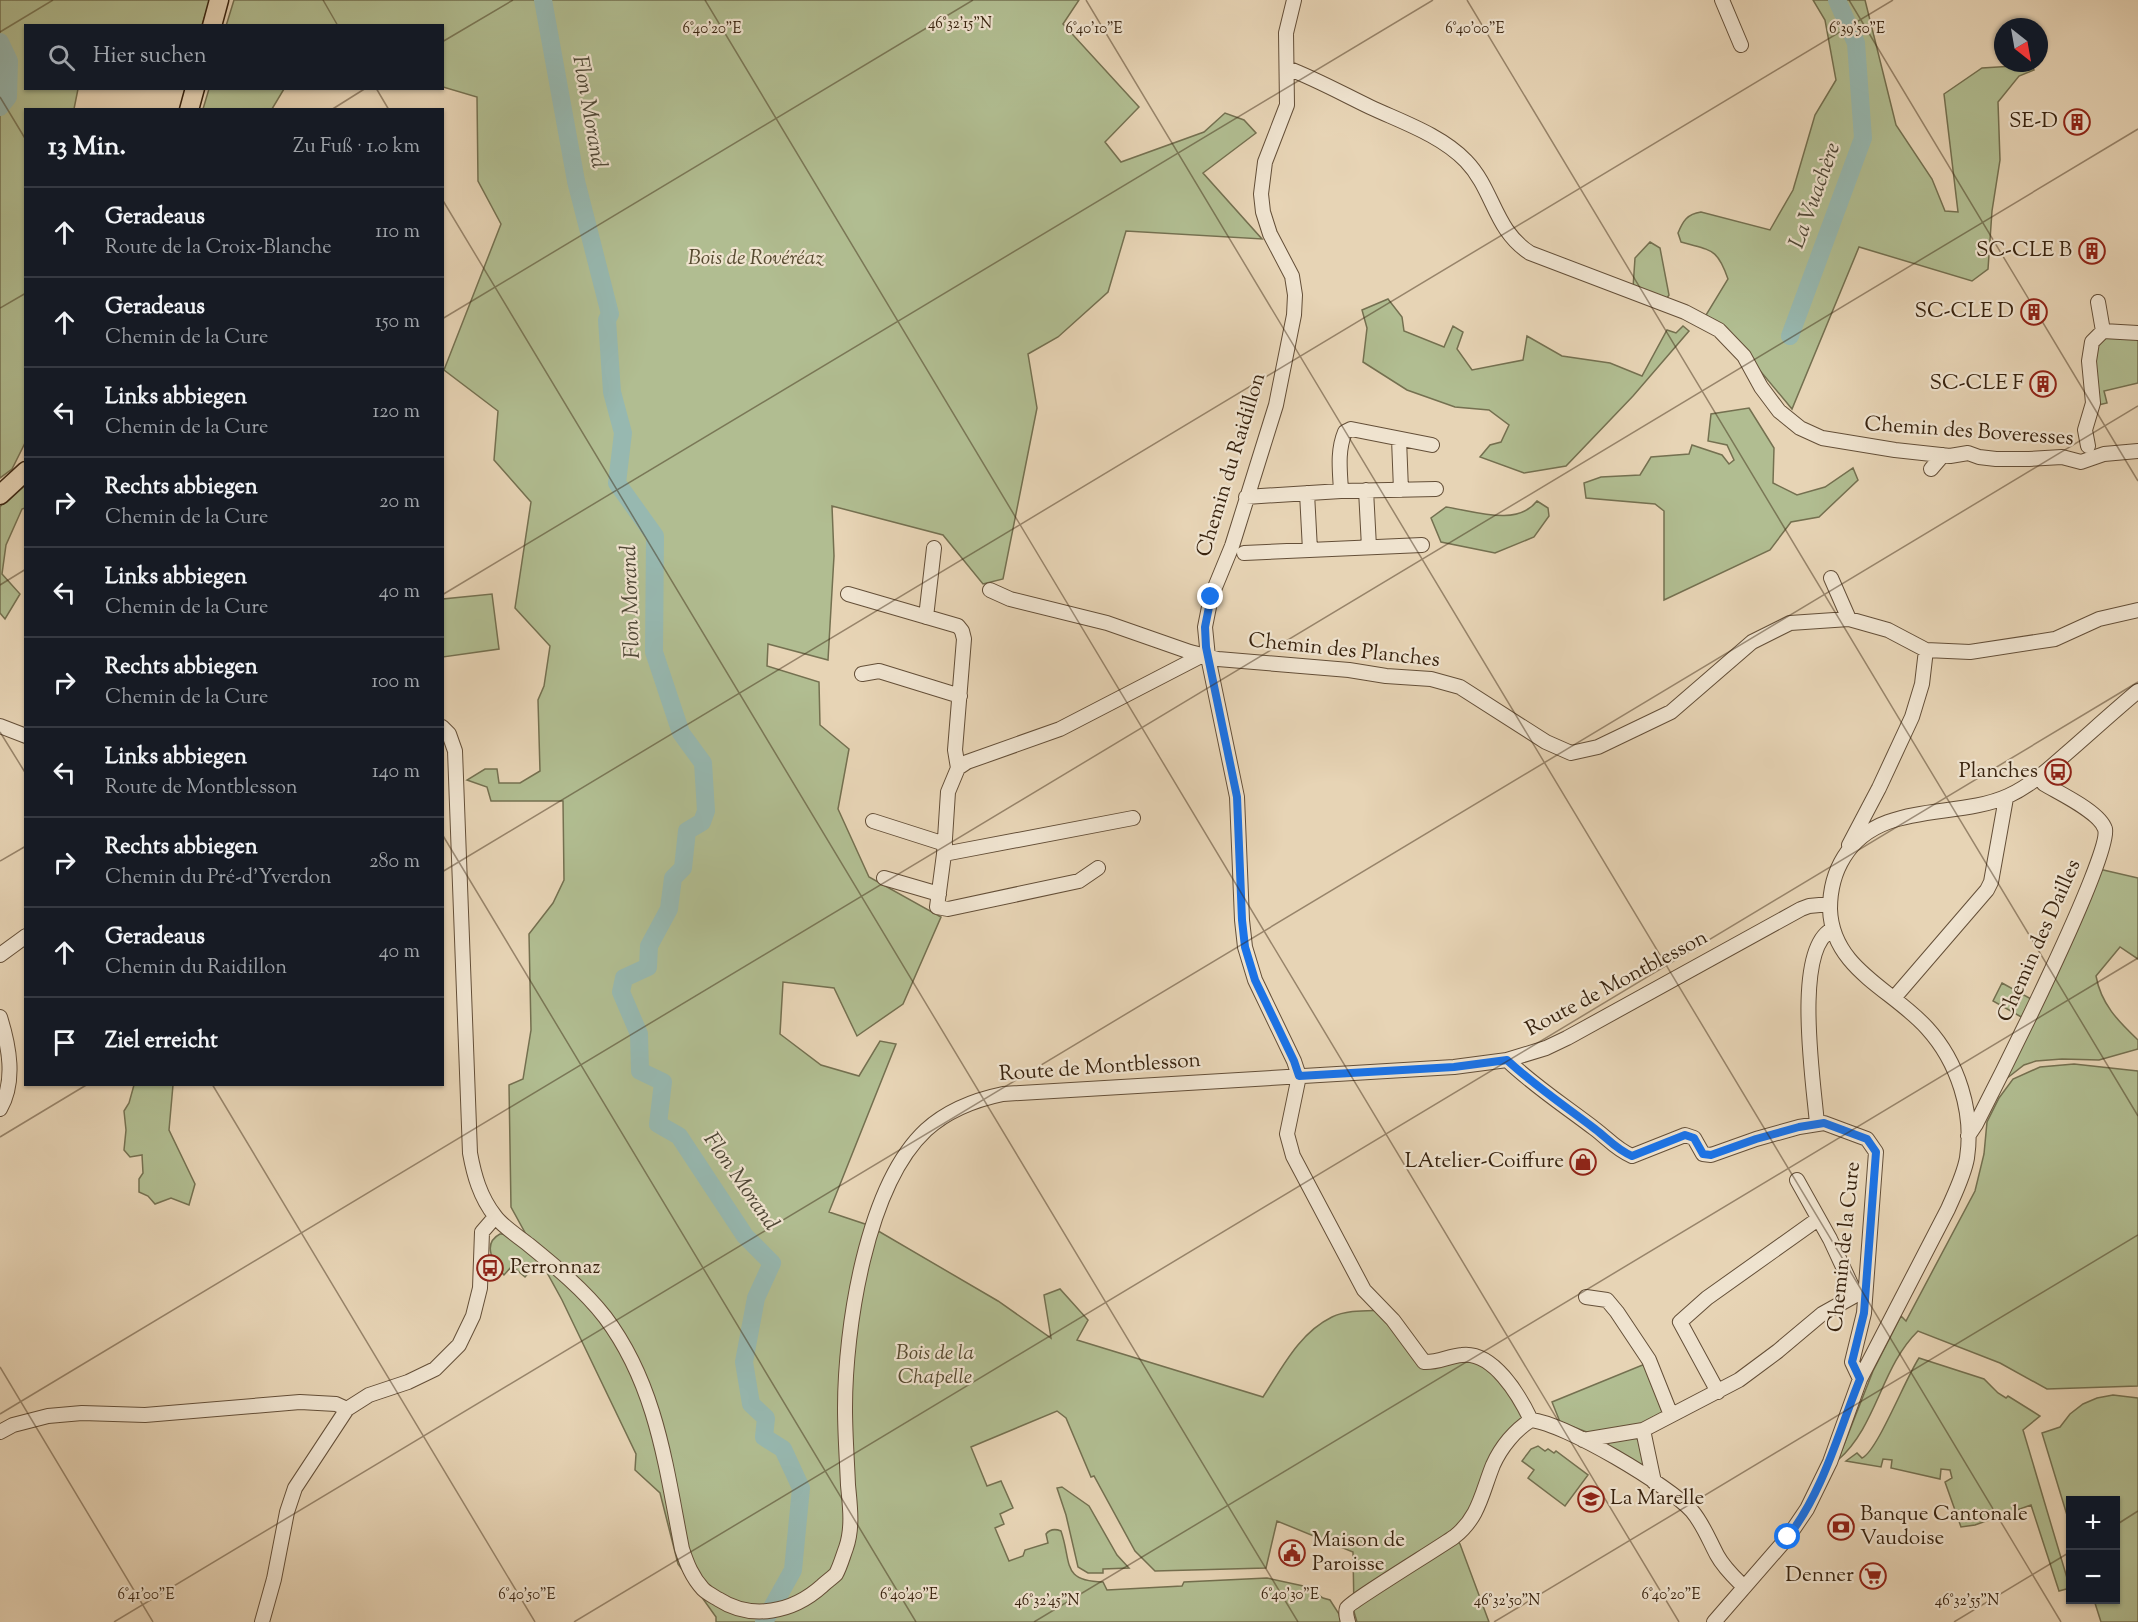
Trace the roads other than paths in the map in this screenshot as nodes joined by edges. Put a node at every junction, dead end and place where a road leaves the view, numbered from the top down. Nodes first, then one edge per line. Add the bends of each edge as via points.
1 (219, 0) edge
2 (1294, 0) edge
3 (1722, 0) edge
4 (213, 24) edge
5 (1741, 45) dead end
6 (1287, 68) junction
7 (194, 90) edge
8 (190, 108) edge
9 (2098, 302) dead end
10 (2103, 331) junction
11 (2138, 333) edge
12 (1399, 439) junction
13 (1432, 445) dead end
14 (2088, 446) dead end
15 (2138, 451) edge
16 (1943, 455) junction
17 (1931, 469) dead end
18 (24, 473) edge
19 (1436, 489) dead end
20 (1366, 490) junction
21 (1401, 490) junction
22 (1341, 491) junction
23 (1306, 493) junction
24 (0, 495) edge
25 (1246, 497) junction
26 (1422, 545) dead end
27 (1369, 547) junction
28 (934, 548) dead end
29 (1310, 550) junction
30 (1244, 553) dead end
31 (1831, 578) dead end
32 (990, 590) dead end
33 (848, 594) dead end
34 (2138, 610) edge
35 (926, 617) junction
36 (1849, 619) junction
37 (1926, 650) junction
38 (1206, 656) junction
39 (862, 674) dead end
40 (2138, 691) edge
41 (960, 696) junction
42 (0, 726) edge
43 (444, 729) edge
44 (24, 735) edge
45 (958, 768) junction
46 (2044, 784) dead end
47 (2006, 798) junction
48 (1132, 818) dead end
49 (873, 821) dead end
50 (945, 849) junction
51 (1845, 855) junction
52 (1098, 868) dead end
53 (884, 878) dead end
54 (939, 894) junction
55 (1830, 904) junction
56 (1833, 929) junction
57 (24, 937) edge
58 (0, 955) edge
59 (1894, 998) junction
60 (0, 1017) edge
61 (1507, 1060) junction
62 (1299, 1076) junction
63 (0, 1108) edge
64 (1817, 1124) junction
65 (1968, 1136) junction
66 (1797, 1180) dead end
67 (495, 1217) junction
68 (1818, 1219) junction
69 (1860, 1295) junction
70 (1586, 1297) dead end
71 (1860, 1379) junction
72 (1718, 1392) junction
73 (347, 1410) junction
74 (1671, 1415) junction
75 (1532, 1420) junction
76 (1643, 1430) junction
77 (0, 1432) edge
78 (1583, 1440) junction
79 (1654, 1482) junction
80 (1744, 1587) junction
81 (262, 1622) edge
82 (1348, 1622) edge
83 (1714, 1622) edge

1 - 4 main road
2 - 6 street, Chemin du Raidillon via 1286,33
3 - 5 street
6 - 16 street, Chemin des Boveresses via 1451,148 1478,175 1510,237 1530,253 1685,312 1719,330 1743,356 1773,405 1800,428 1830,441
6 - 25 street, Chemin du Raidillon via 1287,105 1265,162 1261,194 1270,234 1292,276 1295,306 1276,405
7 - 8 main road
9 - 10 street
10 - 11 street
10 - 14 street via 2092,342 2089,361 2093,403 2085,430
12 - 13 street
12 - 21 street
12 - 22 street via 1352,429 1345,432 1339,460
15 - 16 street, Chemin des Boveresses via 2104,454 2081,462 2062,457
16 - 17 street
18 - 24 main road
19 - 21 street
20 - 21 street
20 - 22 street
20 - 27 street
22 - 23 street
23 - 25 street
23 - 29 street
25 - 38 street, Chemin du Raidillon via 1208,608
26 - 27 street
27 - 29 street
28 - 35 street
29 - 30 street
31 - 36 street
32 - 38 street
33 - 35 street
34 - 37 street, Chemin des Planches via 2099,619 2055,639 1970,652
35 - 41 street via 958,626 962,631
36 - 37 street, Chemin des Planches via 1888,630
36 - 38 street, Chemin des Planches via 1790,623 1752,642 1671,712 1598,747 1571,753 1546,742 1460,687 1431,679
37 - 51 street via 1922,684 1912,717
38 - 45 street via 1060,729
38 - 62 street, Chemin du Raidillon via 1237,797 1245,947 1255,980
39 - 41 street via 879,671
40 - 47 street via 2037,778
41 - 45 street via 955,750
42 - 44 street
43 - 67 street via 455,751 470,1153 478,1187
45 - 50 street via 948,792
46 - 65 street, Chemin des Dailles via 2101,822 2106,832 2102,854 2017,1044
47 - 51 street via 1881,824 1861,837
47 - 59 street via 1990,885
48 - 50 street
49 - 50 street
50 - 54 street
51 - 55 street via 1836,872
52 - 54 street via 1079,881 948,909 937,907
53 - 54 street
55 - 56 street
55 - 61 street, Route de Montblesson via 1801,909 1567,1038
56 - 59 street via 1848,959
56 - 64 street via 1819,940 1808,986
57 - 58 street
59 - 65 street via 1927,1028 1956,1072 1964,1096
60 - 63 street via 10,1063 6,1099
61 - 62 street, Route de Montblesson
61 - 64 street, Chemin de la Cure via 1632,1156 1685,1135 1694,1138 1703,1154 1711,1155
62 - 67 street, Route de Montblesson via 1003,1094 961,1106 926,1130 897,1167 888,1186 856,1287 848,1341 845,1408 851,1522 847,1545 836,1574 804,1600 785,1609 743,1611 704,1590 689,1569 682,1549 651,1403 633,1361 582,1290
62 - 75 street via 1287,1134 1293,1156 1364,1290 1393,1320 1424,1362 1465,1354 1494,1365
64 - 69 street, Chemin de la Cure via 1867,1139 1876,1152
65 - 71 street via 1967,1158 1952,1201
66 - 68 street
67 - 73 street via 482,1232 480,1288 474,1316 459,1345 435,1369 369,1395
68 - 69 street
68 - 72 street via 1707,1298 1680,1322
69 - 71 street, Chemin de la Cure via 1864,1313 1852,1362
69 - 72 street via 1822,1314 1778,1351
70 - 74 street via 1606,1300 1617,1312 1649,1360
71 - 80 street via 1830,1462 1807,1509
72 - 74 street
73 - 77 street via 336,1404 300,1402 145,1415 82,1413 48,1416
73 - 81 street via 295,1488
74 - 76 street
75 - 78 street
75 - 82 street via 1513,1435 1494,1463 1484,1496 1471,1519 1456,1535 1352,1602 1347,1608
76 - 78 street
76 - 79 street
78 - 79 street
79 - 80 street via 1692,1512 1727,1570
80 - 83 street

